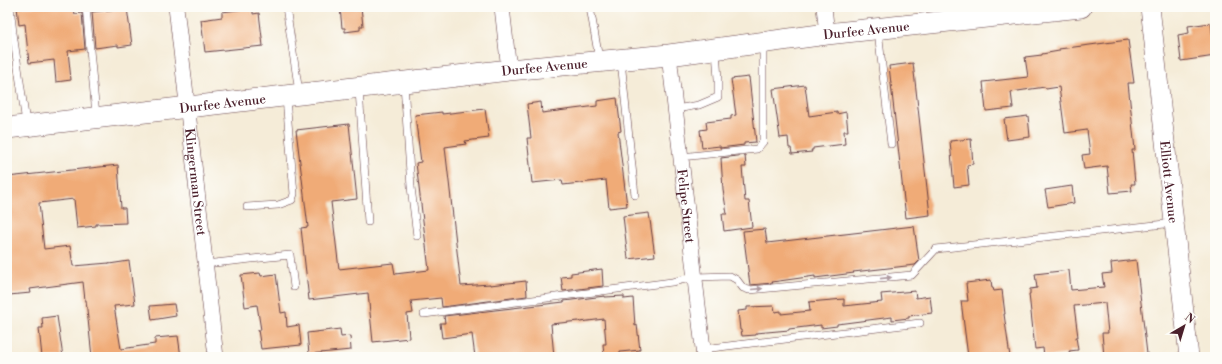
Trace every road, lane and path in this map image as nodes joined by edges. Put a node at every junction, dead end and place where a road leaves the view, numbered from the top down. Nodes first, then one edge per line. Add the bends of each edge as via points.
1 (10, 7) edge
2 (86, 7) edge
3 (176, 7) edge
4 (286, 7) edge
5 (502, 7) edge
6 (590, 7) edge
7 (824, 7) edge
8 (1081, 7) edge
9 (1150, 7) edge
10 (877, 29) junction
11 (827, 34) junction
12 (763, 42) junction
13 (716, 48) junction
14 (669, 54) junction
15 (621, 59) junction
16 (599, 61) junction
17 (510, 70) junction
18 (403, 82) junction
19 (359, 88) junction
20 (292, 95) junction
21 (188, 107) junction
22 (676, 109) junction
23 (96, 118) junction
24 (17, 127) edge
25 (891, 144) dead end
26 (681, 157) junction
27 (635, 195) dead end
28 (248, 207) dead end
29 (368, 222) dead end
30 (1174, 223) junction
31 (417, 236) dead end
32 (205, 264) junction
33 (695, 277) junction
34 (294, 287) dead end
35 (424, 314) dead end
36 (920, 323) dead end
37 (704, 353) edge
38 (216, 357) edge
39 (1189, 357) edge

1 - 24 lane
2 - 23 lane
3 - 21 street, Klingerman Street
4 - 20 lane
5 - 17 street
6 - 16 lane
7 - 11 street
8 - 10 main road, Durfee Avenue via 981,15
9 - 30 street, Elliott Avenue
10 - 11 main road, Durfee Avenue
10 - 25 lane
11 - 12 main road, Durfee Avenue
12 - 13 main road, Durfee Avenue
12 - 26 lane via 763,142 757,149
13 - 14 main road, Durfee Avenue
13 - 22 lane via 718,98
14 - 15 main road, Durfee Avenue
14 - 22 street, Felipe Street
15 - 16 main road, Durfee Avenue
15 - 27 lane
16 - 17 main road, Durfee Avenue
17 - 18 main road, Durfee Avenue
18 - 19 main road, Durfee Avenue
18 - 31 lane
19 - 20 main road, Durfee Avenue
19 - 29 lane
20 - 21 main road, Durfee Avenue
20 - 28 lane via 292,200 278,205
21 - 23 main road, Durfee Avenue
21 - 32 street, Klingerman Street
22 - 26 street, Felipe Street
23 - 24 main road, Durfee Avenue
26 - 33 street, Felipe Street
33 -> 30 lane via 730,276 737,280 742,288 749,290 912,275 936,249
30 - 39 street, Elliott Avenue
32 - 34 lane via 290,255
32 - 38 street, Klingerman Street
33 - 35 lane
33 - 37 street, Felipe Street
36 - 37 lane

